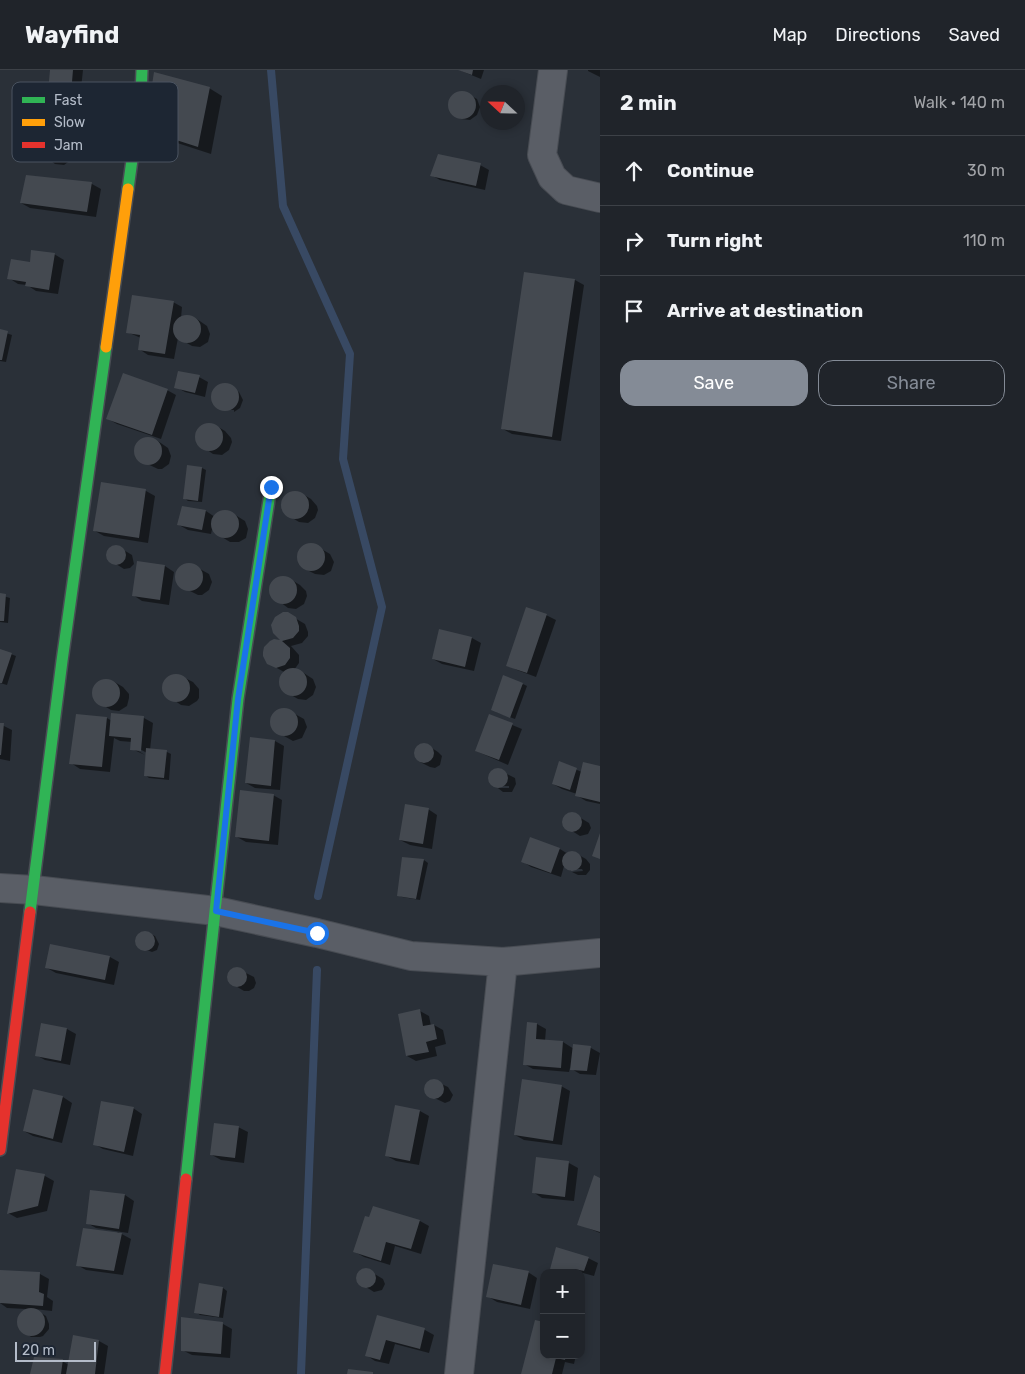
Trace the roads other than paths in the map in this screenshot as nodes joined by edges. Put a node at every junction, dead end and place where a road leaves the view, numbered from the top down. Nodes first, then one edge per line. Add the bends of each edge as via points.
1 (553, 70) edge
2 (132, 162) edge
3 (600, 198) edge
4 (271, 487) dead end
5 (0, 888) edge
6 (34, 890) junction
7 (216, 911) junction
8 (600, 953) edge
9 (503, 962) junction
10 (0, 1150) edge
11 (165, 1374) edge
12 (459, 1374) edge

1 - 3 street via 542,155 552,177 566,190
2 - 6 street via 62,661
4 - 7 street via 238,699
5 - 6 street
6 - 7 street
6 - 10 street
7 - 9 street via 411,956
7 - 11 street
8 - 9 street
9 - 12 street

